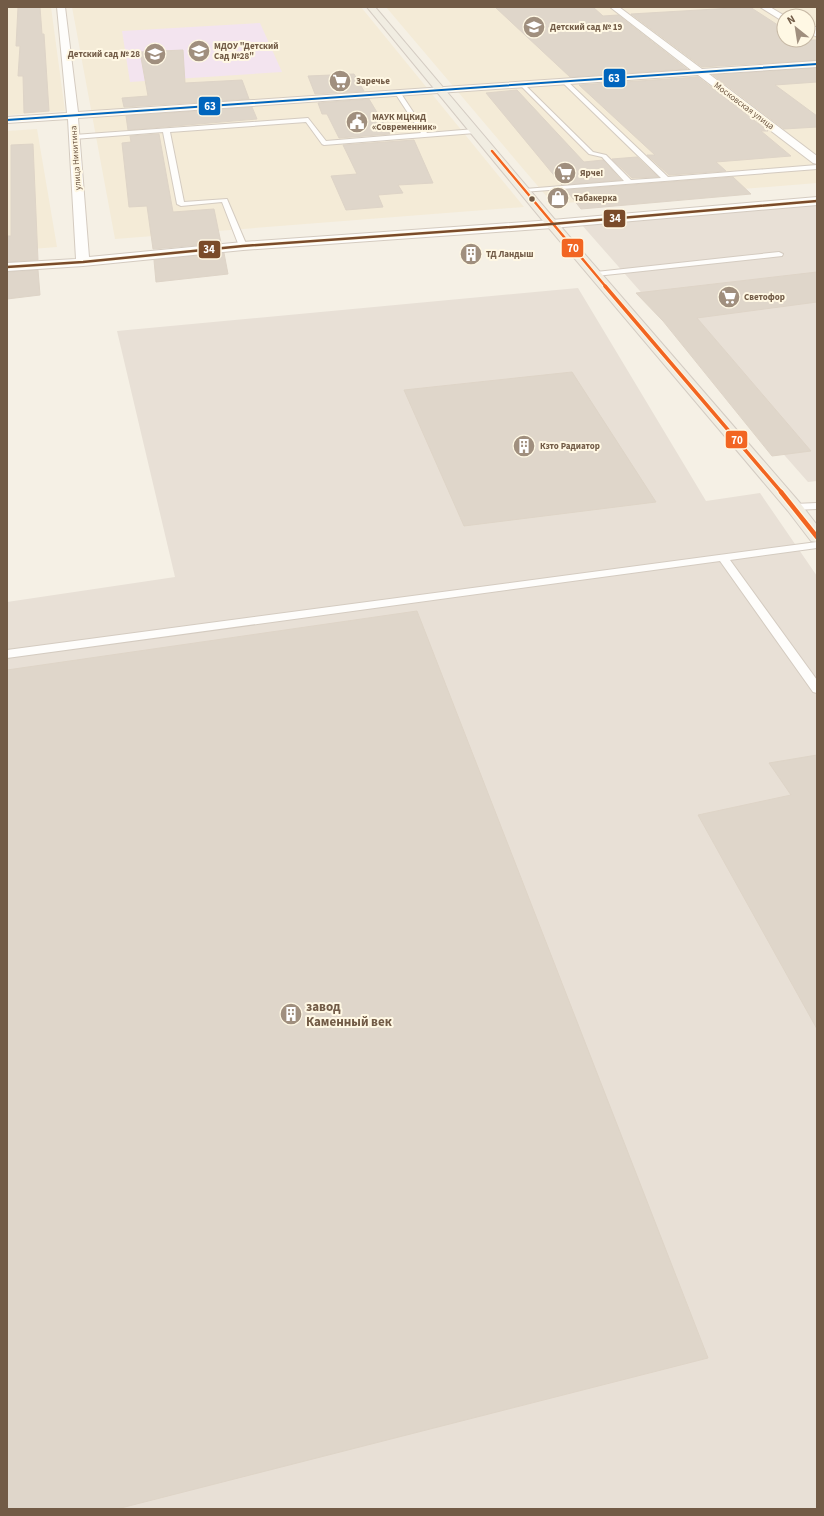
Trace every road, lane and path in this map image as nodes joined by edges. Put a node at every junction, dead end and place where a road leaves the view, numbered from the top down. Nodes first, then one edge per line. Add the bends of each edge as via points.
1 (61, 7) edge
2 (371, 7) edge
3 (614, 7) edge
4 (764, 7) edge
5 (776, 14) edge
6 (817, 64) edge
7 (699, 72) junction
8 (564, 81) junction
9 (522, 84) junction
10 (440, 90) junction
11 (398, 92) junction
12 (72, 116) junction
13 (7, 120) edge
14 (166, 130) junction
15 (475, 131) junction
16 (425, 135) junction
17 (74, 137) junction
18 (817, 161) edge
19 (817, 167) edge
20 (666, 179) junction
21 (629, 182) junction
22 (525, 191) junction
23 (817, 201) edge
24 (552, 224) junction
25 (243, 246) junction
26 (779, 254) dead end
27 (83, 262) junction
28 (7, 267) edge
29 (596, 274) junction
30 (817, 506) edge
31 (794, 507) junction
32 (817, 537) edge
33 (817, 546) edge
34 (723, 558) junction
35 (7, 654) edge
36 (817, 689) edge

1 - 12 street, улица Никитина
2 - 10 main road
3 - 7 street, Московская улица
4 - 5 street
6 - 7 street
7 - 8 street
7 - 18 street, Московская улица
8 - 9 street
8 - 20 lane
9 - 10 street
9 - 21 lane via 591,153 604,156
10 - 11 street
10 - 15 main road
11 - 12 street
11 - 16 lane
12 - 13 street
12 - 17 street, улица Никитина
14 - 16 lane via 308,120 324,143
14 - 17 lane
14 - 25 lane via 181,204 225,200
15 - 16 lane
15 - 22 main road
17 - 27 street, улица Никитина
19 - 20 lane
20 - 21 lane
21 - 22 lane
22 - 24 main road
23 - 24 street
24 - 25 street
24 - 29 main road
25 - 27 street
26 - 29 lane
27 - 28 street
29 - 31 main road
30 - 31 lane
31 - 32 main road
33 - 34 lane
34 - 35 lane
34 - 36 lane

